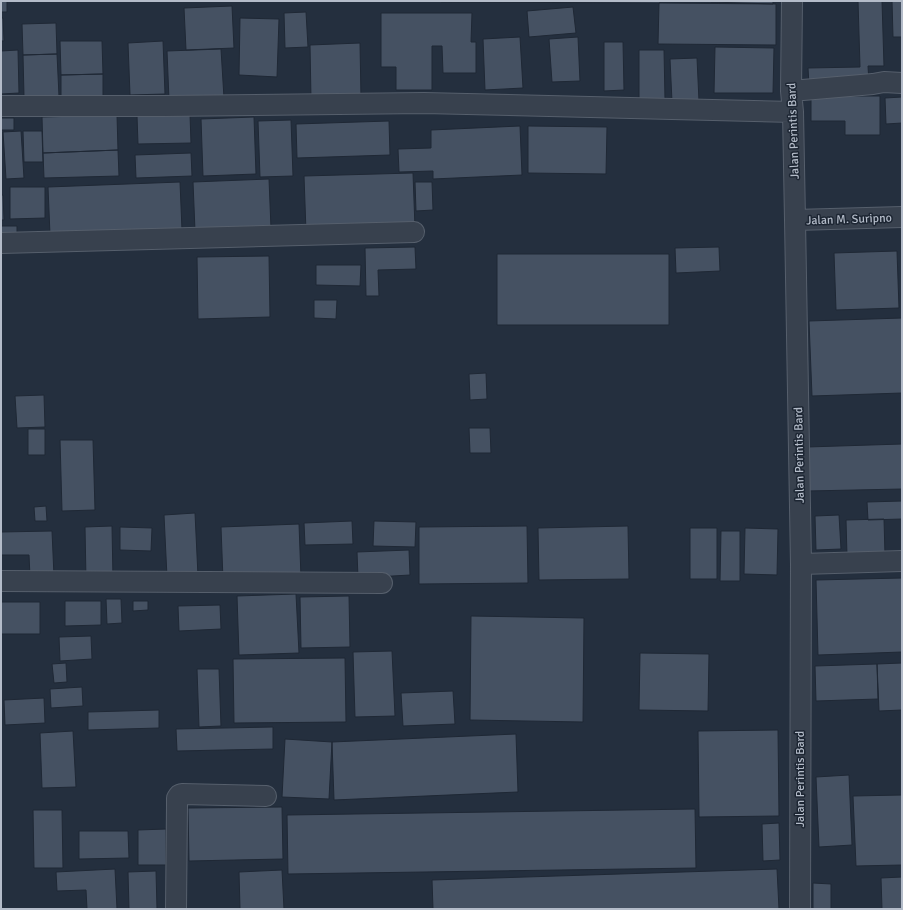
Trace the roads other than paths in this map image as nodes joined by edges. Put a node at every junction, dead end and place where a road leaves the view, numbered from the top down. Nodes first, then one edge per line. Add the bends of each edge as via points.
1 (792, 1) edge
2 (902, 83) edge
3 (790, 91) junction
4 (1, 106) edge
5 (792, 112) junction
6 (902, 217) edge
7 (795, 220) junction
8 (414, 232) dead end
9 (1, 242) edge
10 (902, 561) edge
11 (802, 564) junction
12 (1, 581) edge
13 (382, 583) dead end
14 (266, 796) dead end
15 (176, 909) edge
16 (800, 909) edge

1 - 3 street, Jalan Perintis Bard
2 - 3 street via 884,82
3 - 5 street, Jalan Perintis Bard
4 - 5 street via 424,103
5 - 7 street, Jalan Perintis Bard
6 - 7 street, Jalan M. Suripno
7 - 11 street, Jalan Perintis Bard
8 - 9 street
10 - 11 street
11 - 16 street, Jalan Perintis Bard
12 - 13 street
14 - 15 street via 178,795

